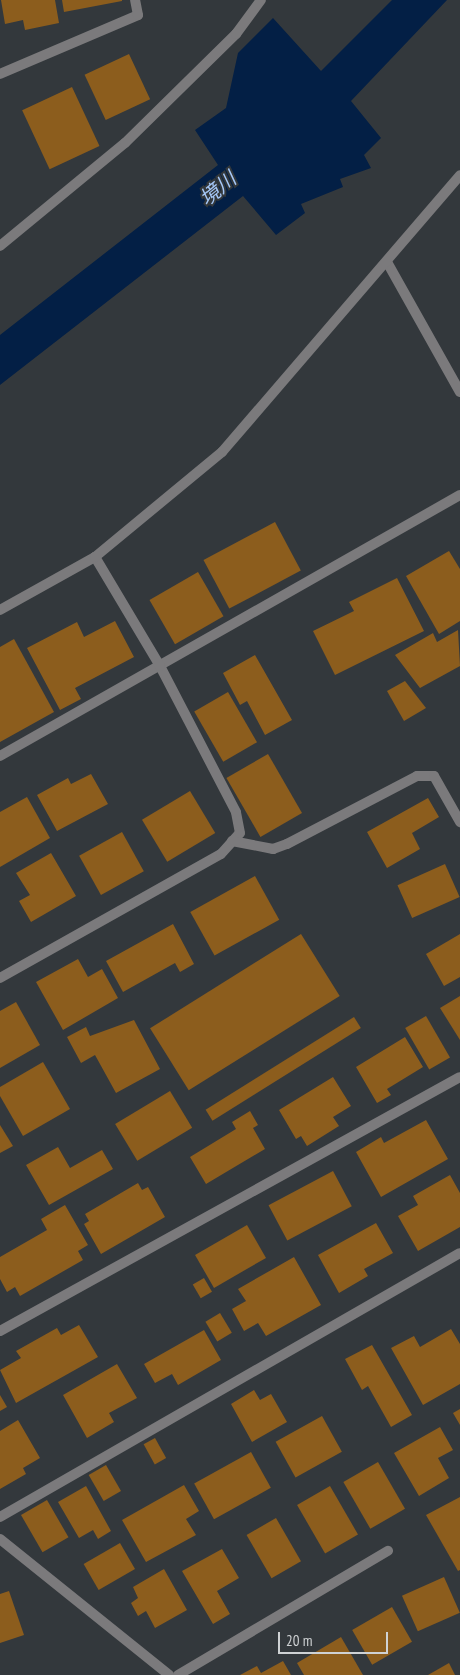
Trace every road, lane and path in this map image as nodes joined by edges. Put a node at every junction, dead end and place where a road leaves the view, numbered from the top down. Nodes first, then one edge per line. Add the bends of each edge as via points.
1 (135, 0) edge
2 (261, 0) edge
3 (0, 74) edge
4 (460, 176) edge
5 (0, 246) edge
6 (387, 262) junction
7 (460, 392) edge
8 (460, 495) edge
9 (95, 557) junction
10 (0, 610) edge
11 (160, 666) junction
12 (0, 756) edge
13 (460, 822) edge
14 (232, 841) junction
15 (0, 978) edge
16 (460, 1077) edge
17 (460, 1253) edge
18 (0, 1331) edge
19 (0, 1517) edge
20 (0, 1539) edge
21 (388, 1551) dead end
22 (169, 1675) edge
23 (178, 1675) edge

1 - 3 street via 138,15
2 - 5 street via 236,34 125,144
4 - 6 street
6 - 7 street
6 - 9 street via 222,452
8 - 11 street
9 - 10 street
9 - 11 street
11 - 12 street
11 - 14 street via 236,812 240,833
13 - 14 street via 434,776 417,776 273,849
14 - 15 street via 220,854
16 - 18 street
17 - 19 street
20 - 22 street
21 - 23 street

